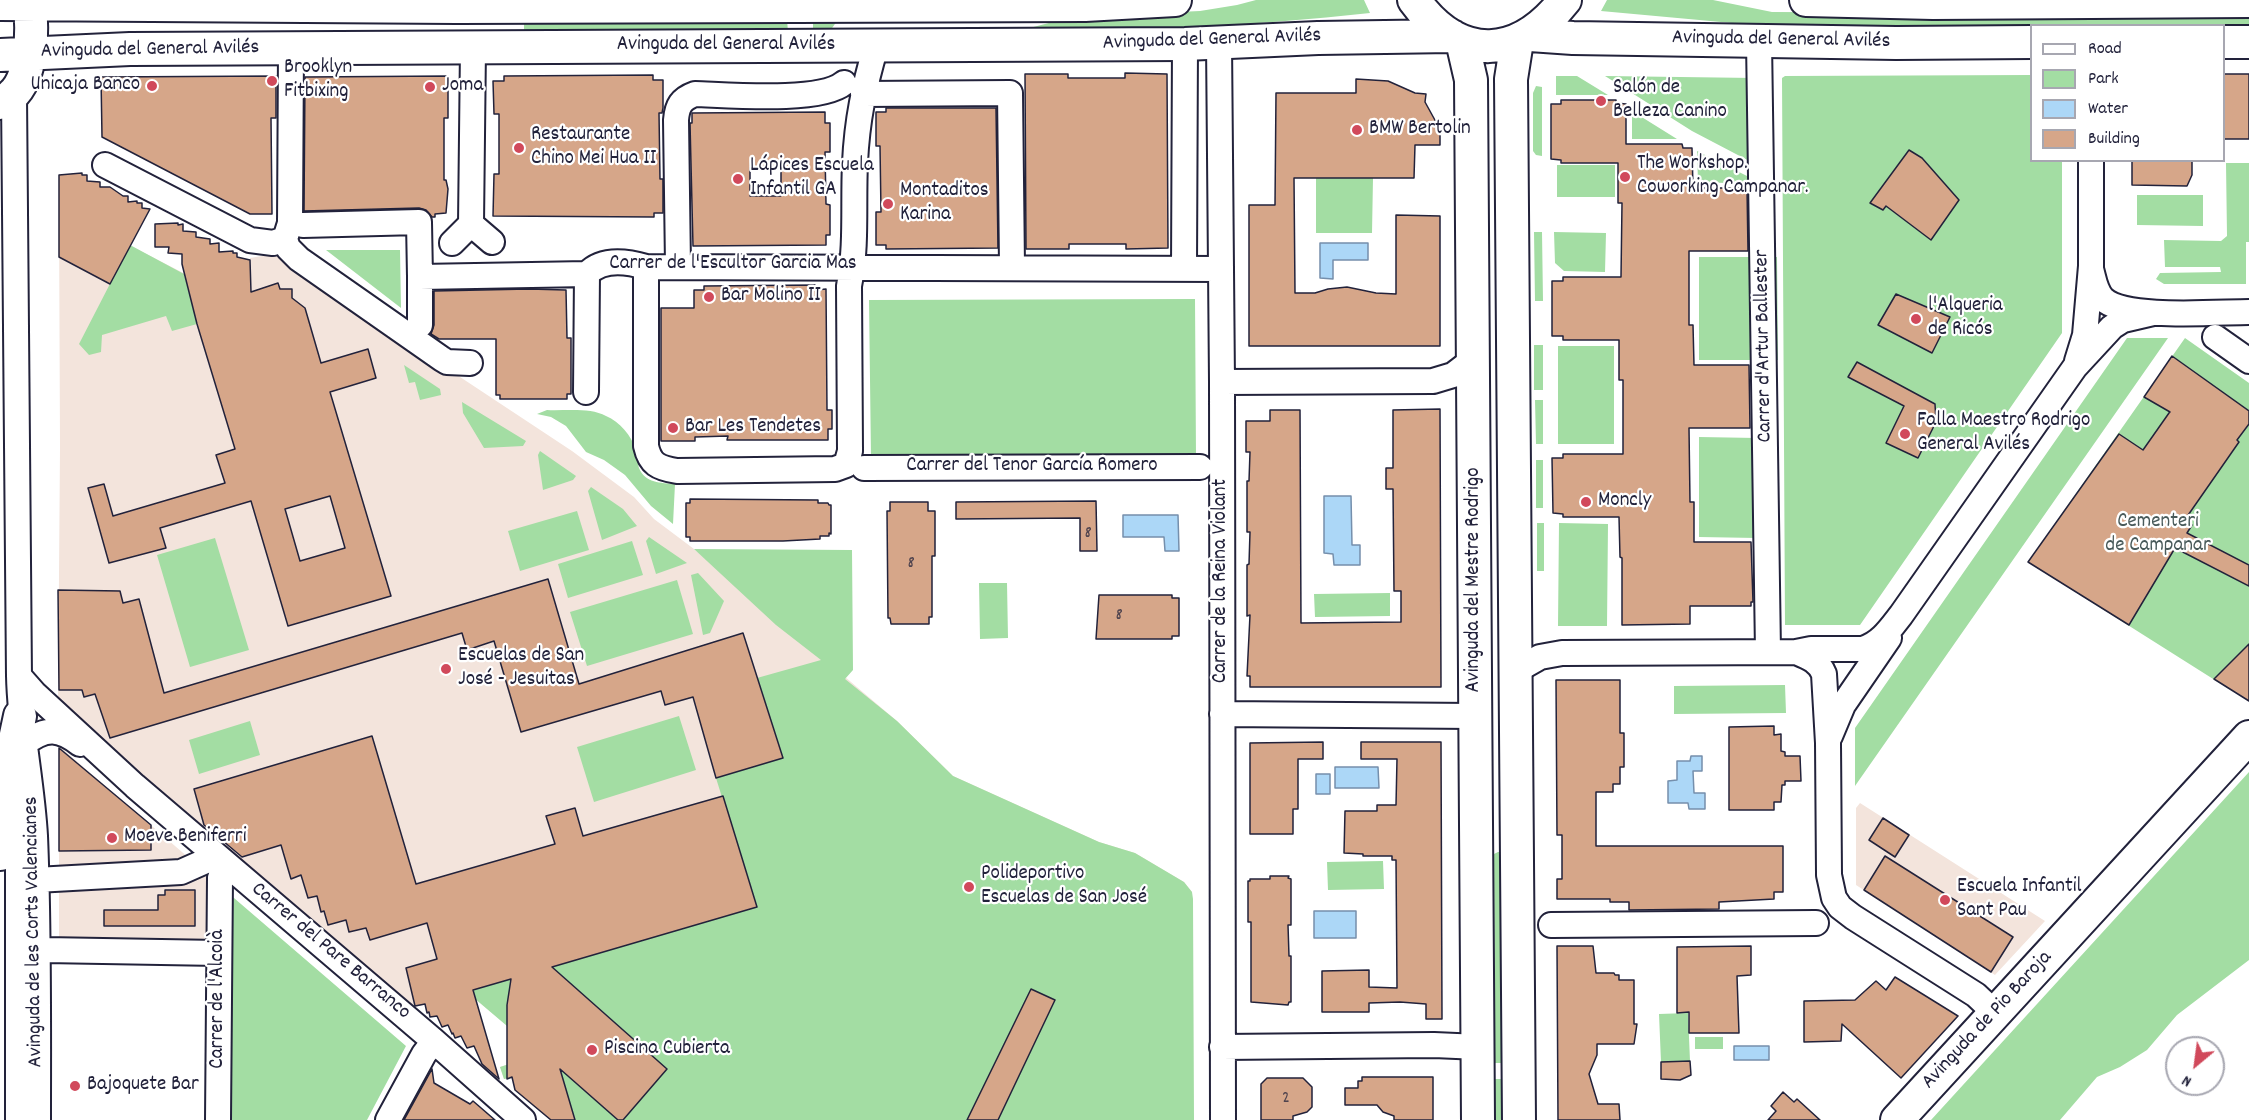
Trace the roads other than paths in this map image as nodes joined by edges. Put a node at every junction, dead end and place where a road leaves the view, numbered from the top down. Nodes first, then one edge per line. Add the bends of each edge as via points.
1 (1175, 0) edge
2 (1414, 0) edge
3 (1565, 0) edge
4 (1806, 0) edge
5 (2237, 1) edge
6 (456, 2) edge
7 (1933, 2) edge
8 (19, 3) edge
9 (366, 3) edge
10 (970, 5) junction
11 (1457, 38) junction
12 (1523, 38) junction
13 (1759, 41) junction
14 (1220, 42) junction
15 (2030, 42) edge
16 (2225, 42) edge
17 (2249, 42) edge
18 (1185, 44) junction
19 (861, 45) junction
20 (473, 47) junction
21 (291, 49) junction
22 (15, 54) edge
23 (853, 88) junction
24 (7, 98) edge
25 (2091, 162) edge
26 (105, 165) dead end
27 (471, 224) junction
28 (294, 232) junction
29 (492, 242) dead end
30 (452, 243) dead end
31 (678, 266) junction
32 (853, 266) junction
33 (1012, 266) junction
34 (2091, 266) junction
35 (646, 267) junction
36 (1184, 268) junction
37 (1221, 269) junction
38 (587, 274) junction
39 (420, 277) junction
40 (2249, 312) edge
41 (2153, 313) junction
42 (420, 325) dead end
43 (2215, 337) dead end
44 (1474, 359) junction
45 (2249, 361) edge
46 (470, 363) dead end
47 (2075, 367) junction
48 (1222, 382) junction
49 (586, 392) dead end
50 (855, 466) junction
51 (1200, 467) dead end
52 (1902, 615) junction
53 (1516, 627) junction
54 (1768, 652) junction
55 (1796, 652) junction
56 (1562, 653) junction
57 (1517, 670) junction
58 (19, 676) junction
59 (1222, 714) junction
60 (1475, 716) junction
61 (22, 730) junction
62 (2249, 737) edge
63 (1828, 743) junction
64 (2249, 761) edge
65 (135, 786) junction
66 (0, 854) edge
67 (218, 867) junction
68 (36, 880) junction
69 (1816, 923) dead end
70 (1551, 925) dead end
71 (45, 950) dead end
72 (219, 953) junction
73 (1995, 1013) junction
74 (434, 1041) junction
75 (1222, 1047) junction
76 (1479, 1047) junction
77 (18, 1120) edge
78 (38, 1120) edge
79 (218, 1120) edge
80 (388, 1120) edge
81 (523, 1120) edge
82 (1223, 1120) edge
83 (1478, 1120) edge
84 (1519, 1120) edge
85 (1897, 1120) edge
86 (1919, 1120) edge

1 - 10 main road, Avinguda del General Avilés
2 - 11 main road via 1436,25
3 - 12 main road via 1556,13
4 - 7 main road, Avinguda del General Avilés
5 - 7 main road, Avinguda del General Avilés
6 - 9 main road, Avinguda del General Avilés
6 - 10 main road, Avinguda del General Avilés
6 - 21 main road via 454,22 449,26 323,27
8 - 9 main road, Avinguda del General Avilés
8 - 22 main road via 31,17
10 - 19 main road via 951,23 856,28
11 - 12 main road, Avinguda del General Avilés via 1495,46
11 - 14 main road, Avinguda del General Avilés
11 - 44 main road, Avinguda del Mestre Rodrigo via 1471,80
12 - 13 main road, Avinguda del General Avilés
12 - 53 main road, Avinguda del Mestre Rodrigo via 1511,79
13 - 15 main road, Avinguda del General Avilés
13 - 54 street, Carrer d'Artur Ballester
14 - 18 main road, Avinguda del General Avilés
14 - 37 street, Carrer de la Reina Violant
16 - 17 main road
18 - 19 main road, Avinguda del General Avilés
18 - 36 street
19 - 20 main road, Avinguda del General Avilés
19 - 23 street
20 - 21 main road, Avinguda del General Avilés
20 - 27 street
21 - 22 main road, Avinguda del General Avilés
21 - 28 street via 290,223
22 - 24 main road via 26,71
23 - 31 street, Avinguda del General Avilés via 797,95 695,94 681,102 677,111
23 - 32 street
23 - 33 street, Avinguda del General Avilés via 1010,93
24 - 58 street, Avinguda de les Corts Valencianes
25 - 34 street
26 - 28 street via 250,240 273,243
27 - 29 street
27 - 30 street
28 - 39 street via 419,222
28 - 46 street via 288,248 299,259 442,359
31 - 32 street, Carrer de l'Escultor Garcia Mas
31 - 35 street, Carrer de l'Escultor Garcia Mas
32 - 33 street, Carrer de l'Escultor Garcia Mas
32 - 50 street via 849,286 850,451
33 - 36 street, Carrer de l'Escultor Garcia Mas
34 - 41 street via 2096,289 2111,305
34 - 47 street via 2085,335
35 - 38 street, Carrer de l'Escultor Garcia Mas via 605,262
35 - 50 street, Carrer del Tenor García Romero via 646,446 653,464 677,471
36 - 37 street, Carrer de l'Escultor Garcia Mas
37 - 48 street, Carrer de la Reina Violant
38 - 39 street, Carrer de l'Escultor Garcia Mas
38 - 49 street
39 - 42 street
40 - 41 street
41 - 47 street via 2112,327
43 - 45 street
44 - 48 street via 1453,375 1433,381
44 - 60 main road, Avinguda del Mestre Rodrigo
47 - 52 street
48 - 59 street, Carrer de la Reina Violant
50 - 51 street, Carrer del Tenor García Romero
52 - 55 street via 1871,647
52 - 63 street via 1838,714
53 - 56 street via 1544,647
53 - 57 main road, Avinguda del Mestre Rodrigo
54 - 55 street
54 - 56 street
55 - 63 street via 1810,658 1824,674
56 - 57 street via 1540,657
57 - 84 main road, Avinguda del Mestre Rodrigo
58 - 61 street, Avinguda de les Corts Valencianes
58 - 65 street, Carrer del Pare Barranco
59 - 60 street
59 - 75 street, Carrer de la Reina Violant
60 - 76 main road, Avinguda del Mestre Rodrigo
61 - 65 street, Carrer del Pare Barranco via 36,734 54,730 69,736
61 - 66 main road via 10,763
61 - 68 street, Avinguda de les Corts Valencianes via 31,784
61 - 77 street, Avinguda de les Corts Valencianes via 18,798
62 - 73 main road, Avinguda de Pio Baroja
63 - 73 street via 1830,886 1834,898 1853,917 1976,995
64 - 86 main road, Avinguda de Pio Baroja
65 - 67 street, Carrer del Pare Barranco
67 - 68 street
67 - 72 street, Carrer de l'Alcoià
67 - 74 street, Carrer del Pare Barranco
68 - 78 street, Avinguda de les Corts Valencianes
69 - 70 street
71 - 72 street
72 - 79 street, Carrer de l'Alcoià
73 - 85 main road, Avinguda de Pio Baroja
74 - 80 street
74 - 81 street, Carrer del Pare Barranco
75 - 76 street
75 - 82 street, Carrer de la Reina Violant
76 - 83 main road, Avinguda del Mestre Rodrigo

